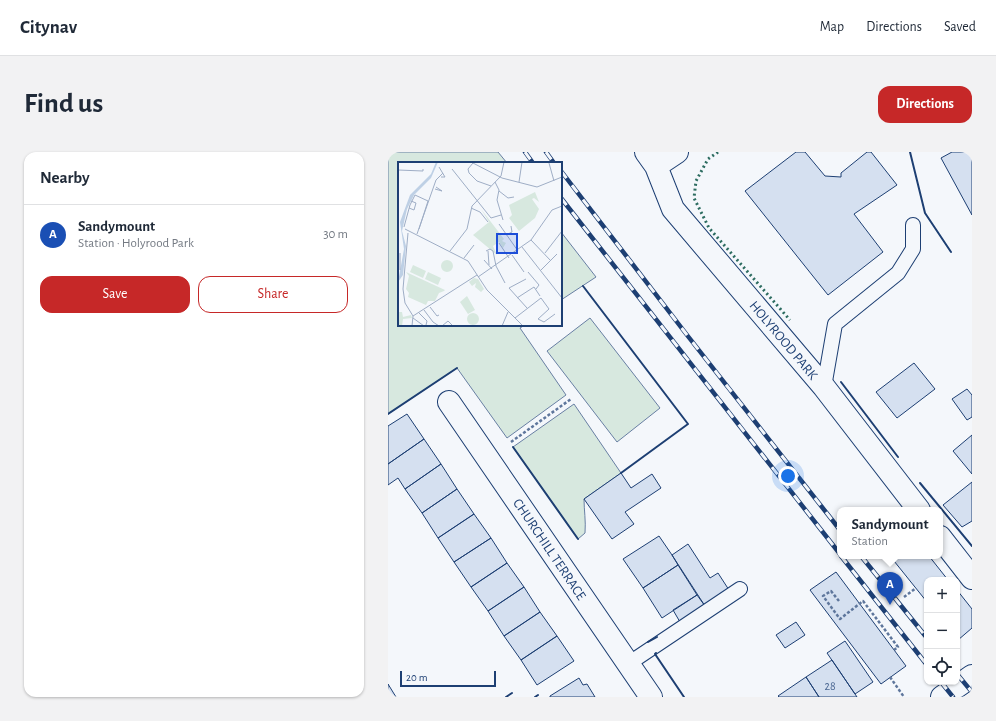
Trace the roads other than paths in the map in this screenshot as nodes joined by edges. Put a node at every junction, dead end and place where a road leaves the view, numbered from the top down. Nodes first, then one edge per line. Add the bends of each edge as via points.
1 (677, 152) edge
2 (651, 159) edge
3 (914, 225) dead end
4 (824, 387) junction
5 (449, 402) dead end
6 (917, 507) edge
7 (943, 541) edge
8 (972, 578) edge
9 (740, 589) dead end
10 (628, 664) junction
11 (972, 676) edge
12 (651, 697) edge
13 (942, 697) edge

1 - 2 street, HOLYROOD PARK
2 - 4 street, HOLYROOD PARK via 673,210
3 - 4 lane via 912,250 898,273 835,324
4 - 6 street, HOLYROOD PARK
5 - 10 street, CHURCHILL TERRACE
7 - 8 street
9 - 10 lane
10 - 12 street, CHURCHILL TERRACE
11 - 13 street

